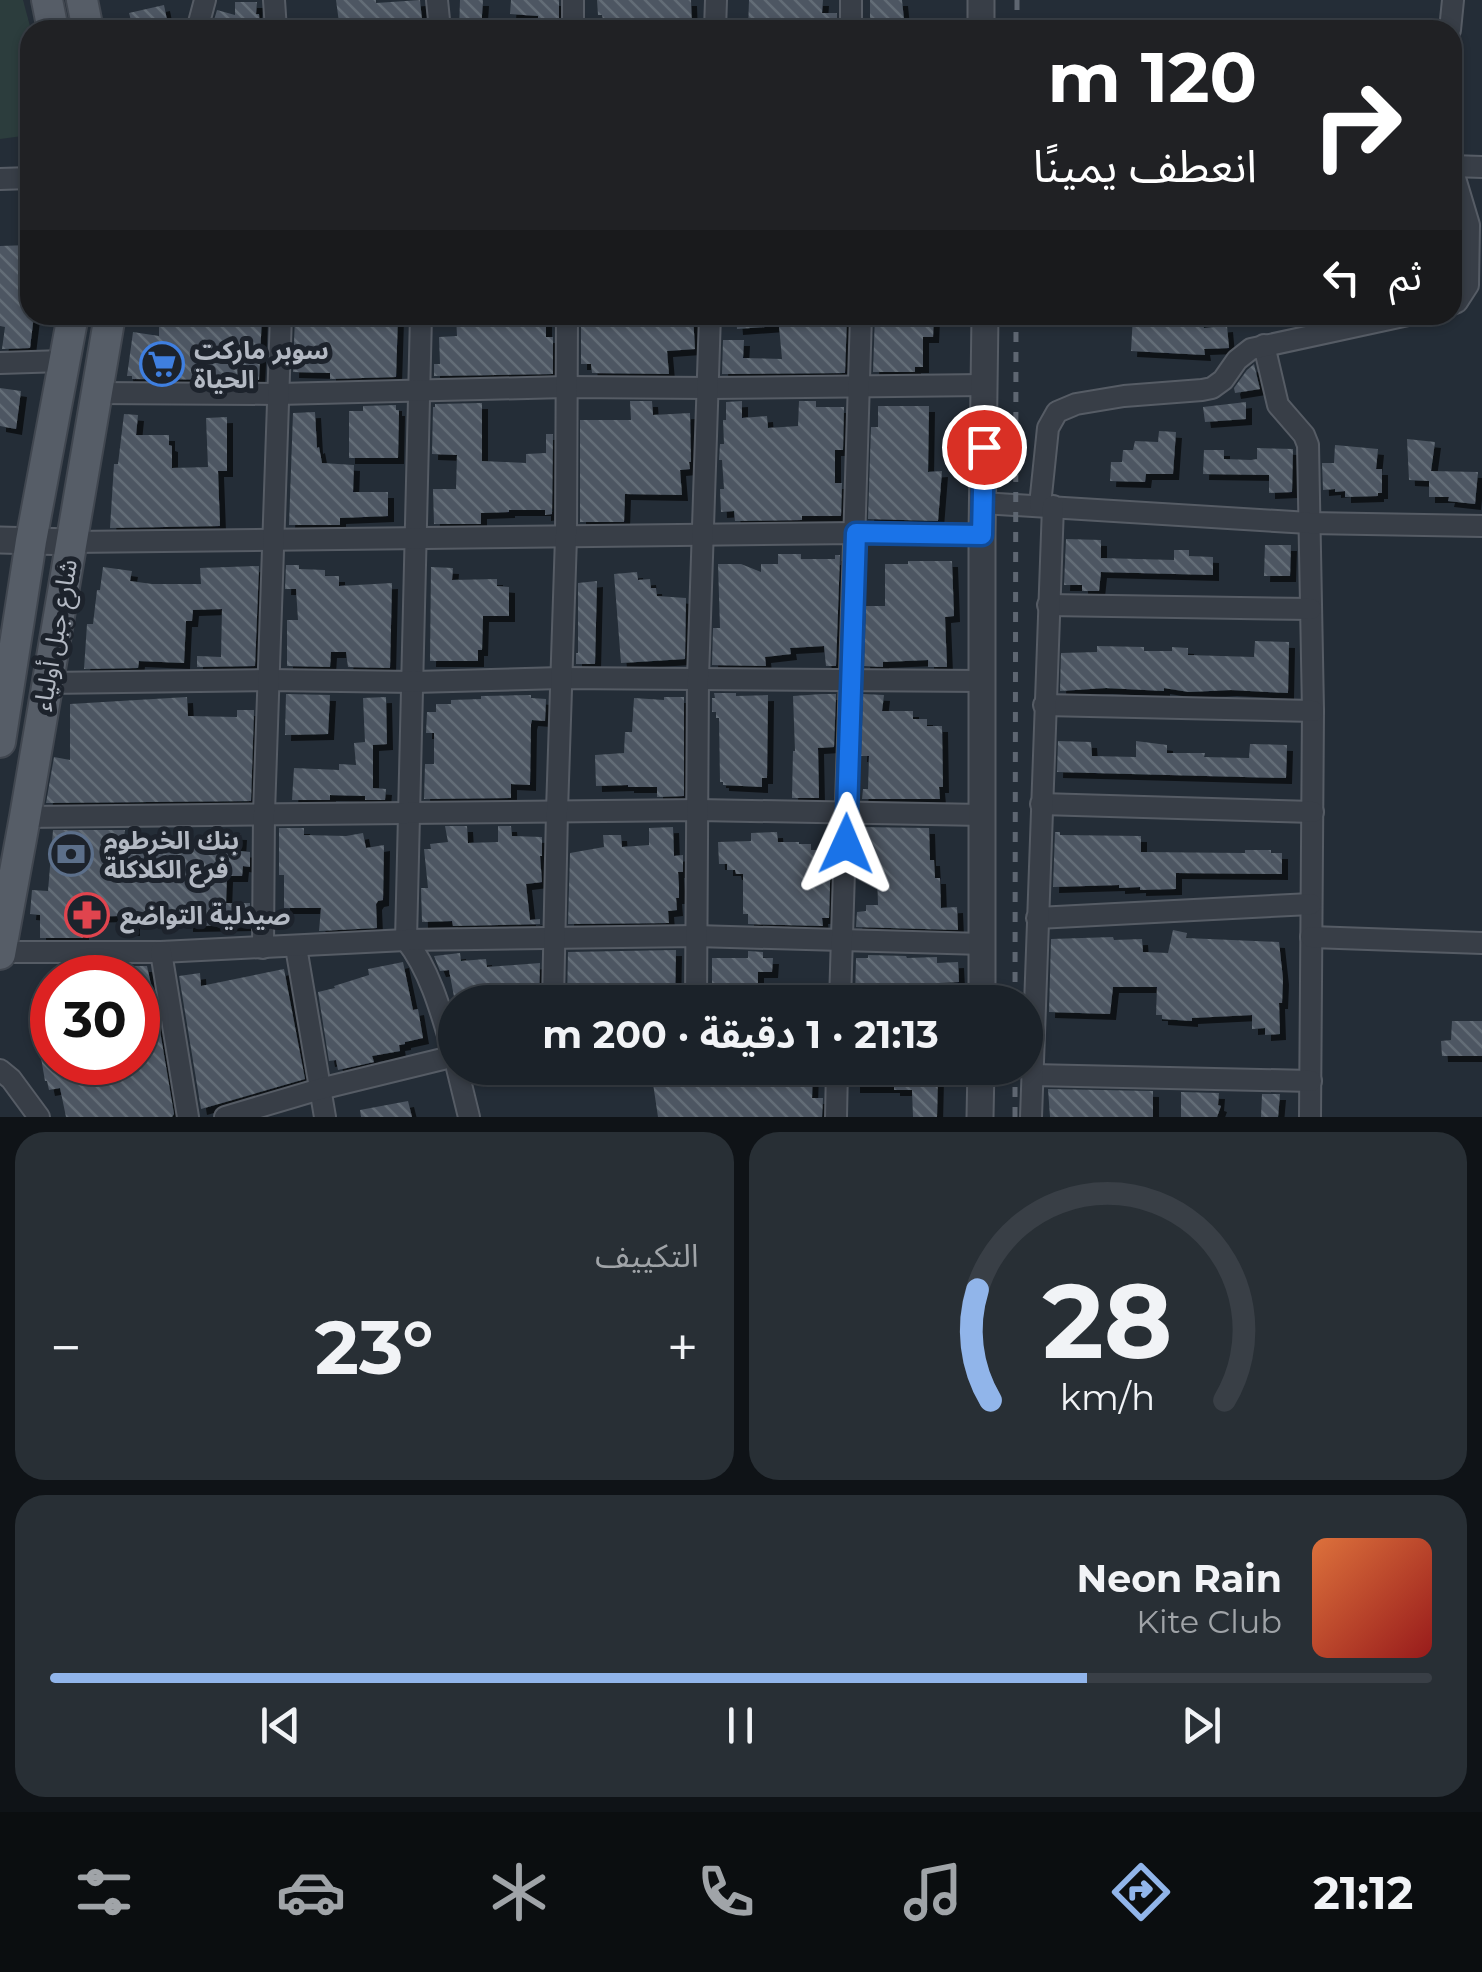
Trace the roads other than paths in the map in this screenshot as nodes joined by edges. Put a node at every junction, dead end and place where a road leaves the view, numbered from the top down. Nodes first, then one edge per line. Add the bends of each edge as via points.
1 (1462, 201) edge
2 (1462, 294) edge
3 (71, 325) edge
4 (108, 325) edge
5 (281, 325) edge
6 (420, 325) edge
7 (568, 325) edge
8 (710, 325) edge
9 (862, 325) edge
10 (985, 325) edge
11 (1365, 325) edge
12 (1264, 345) junction
13 (63, 360) junction
14 (0, 364) edge
15 (984, 385) junction
16 (566, 387) junction
17 (859, 387) junction
18 (709, 388) junction
19 (420, 391) junction
20 (96, 393) junction
21 (278, 394) junction
22 (982, 503) junction
23 (1046, 506) junction
24 (1310, 523) junction
25 (1482, 526) edge
26 (856, 533) junction
27 (704, 534) junction
28 (982, 535) junction
29 (566, 537) junction
30 (416, 538) junction
31 (273, 539) junction
32 (0, 540) edge
33 (32, 541) junction
34 (71, 542) junction
35 (1048, 605) junction
36 (1311, 609) junction
37 (6, 675) edge
38 (561, 678) junction
39 (698, 678) junction
40 (850, 678) junction
41 (269, 680) junction
42 (982, 681) junction
43 (414, 682) junction
44 (47, 683) junction
45 (1044, 704) junction
46 (1312, 711) junction
47 (0, 742) edge
48 (1041, 804) junction
49 (699, 810) junction
50 (556, 811) junction
51 (847, 812) junction
52 (1313, 812) junction
53 (264, 814) junction
54 (410, 814) junction
55 (983, 816) junction
56 (25, 818) junction
57 (1312, 904) junction
58 (1037, 918) junction
59 (696, 936) junction
60 (1311, 936) junction
61 (553, 938) junction
62 (406, 940) junction
63 (844, 941) junction
64 (1482, 943) edge
65 (983, 944) junction
66 (296, 947) junction
67 (264, 948) junction
68 (162, 952) junction
69 (0, 953) edge
70 (553, 985) edge
71 (696, 985) edge
72 (841, 985) edge
73 (982, 985) edge
74 (1035, 985) edge
75 (438, 1007) edge
76 (438, 1061) edge
77 (0, 1070) edge
78 (1043, 1075) edge
79 (1311, 1081) junction
80 (461, 1085) edge
81 (837, 1085) edge
82 (981, 1085) edge
83 (1032, 1085) edge
84 (320, 1089) junction
85 (38, 1117) edge
86 (188, 1117) edge
87 (225, 1117) edge
88 (325, 1117) edge
89 (469, 1117) edge
90 (836, 1117) edge
91 (980, 1117) edge
92 (1031, 1117) edge
93 (1310, 1117) edge

1 - 2 street via 1469,224 1468,285
3 - 13 main road, شارع جبل أولياء
4 - 20 main road, شارع جبل أولياء
5 - 21 street
6 - 19 street
7 - 16 street
8 - 18 street
9 - 17 street
10 - 15 street
11 - 12 street
12 - 23 street via 1243,354 1212,388 1063,408 1048,428
12 - 24 street via 1278,406 1308,445
13 - 14 street
13 - 33 main road, شارع جبل أولياء
15 - 17 street
15 - 22 street
16 - 18 street
16 - 19 street
16 - 29 street
17 - 18 street
17 - 26 street
18 - 27 street
19 - 21 street
19 - 30 street
20 - 21 street
20 - 34 main road, شارع جبل أولياء
21 - 31 street
22 - 23 street
22 - 28 street
23 - 24 street
23 - 35 street
24 - 25 street
24 - 36 street
26 - 27 street
26 - 28 street
26 - 40 street
27 - 29 street
27 - 39 street
28 - 42 street
29 - 30 street
29 - 38 street
30 - 31 street
30 - 43 street
31 - 34 street
31 - 41 street
32 - 33 street
33 - 34 street
33 - 37 main road, شارع جبل أولياء
34 - 44 main road, شارع جبل أولياء
35 - 36 street
35 - 45 street
36 - 46 street
37 - 47 main road, شارع جبل أولياء
38 - 39 street
38 - 43 street
38 - 50 street
39 - 40 street
39 - 49 street
40 - 42 street
40 - 51 street
41 - 43 street
41 - 44 street
41 - 53 street
42 - 55 street
43 - 54 street
44 - 56 main road, شارع جبل أولياء
45 - 46 street
45 - 48 street
46 - 52 street
48 - 52 street
48 - 58 street
49 - 50 street
49 - 51 street
49 - 59 street
50 - 54 street
50 - 61 street
51 - 55 street
51 - 63 street
52 - 57 street
53 - 54 street
53 - 56 street
53 - 67 street
54 - 62 street
55 - 65 street
56 - 69 main road, شارع جبل أولياء
57 - 58 street
57 - 60 street
58 - 74 street
59 - 61 street
59 - 63 street
59 - 71 street
60 - 64 street
60 - 79 street
61 - 62 street
61 - 70 street
62 - 66 street
62 - 75 street
63 - 65 street
63 - 72 street
65 - 73 street
66 - 67 street
66 - 84 street
67 - 68 street
68 - 69 street
68 - 86 street
76 - 84 street
77 - 85 street
78 - 79 street
79 - 93 street
80 - 89 street
81 - 90 street
82 - 91 street
83 - 92 street
84 - 87 street
84 - 88 street

